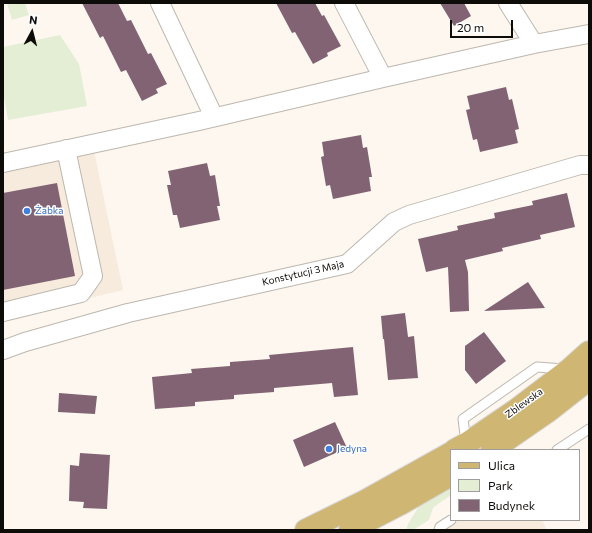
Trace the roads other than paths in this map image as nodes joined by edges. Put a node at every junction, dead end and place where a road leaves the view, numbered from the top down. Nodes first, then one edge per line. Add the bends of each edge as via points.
1 (160, 3) edge
2 (344, 3) edge
3 (508, 3) edge
4 (589, 34) edge
5 (534, 44) junction
6 (383, 78) junction
7 (214, 117) junction
8 (66, 149) junction
9 (3, 163) edge
10 (589, 165) edge
11 (3, 312) edge
12 (3, 350) edge
13 (589, 352) edge
14 (589, 379) edge
15 (589, 429) edge
16 (458, 449) edge
17 (493, 449) edge
18 (559, 449) edge
19 (450, 453) edge
20 (450, 476) edge
21 (450, 521) edge
22 (306, 530) edge
23 (350, 530) edge
24 (439, 530) edge

1 - 7 street
2 - 6 street
3 - 5 street
4 - 5 street
5 - 6 street
6 - 7 street
7 - 8 street
8 - 9 street
8 - 11 street via 93,276 81,293
10 - 12 street, Konstytucji 3 Maja via 580,165 409,215 394,222 347,264 128,313
13 - 16 main road, Zblewska via 516,410
14 - 17 main road, Zblewska
15 - 18 lane
19 - 22 main road, Zblewska via 365,501
20 - 23 main road
21 - 24 lane

